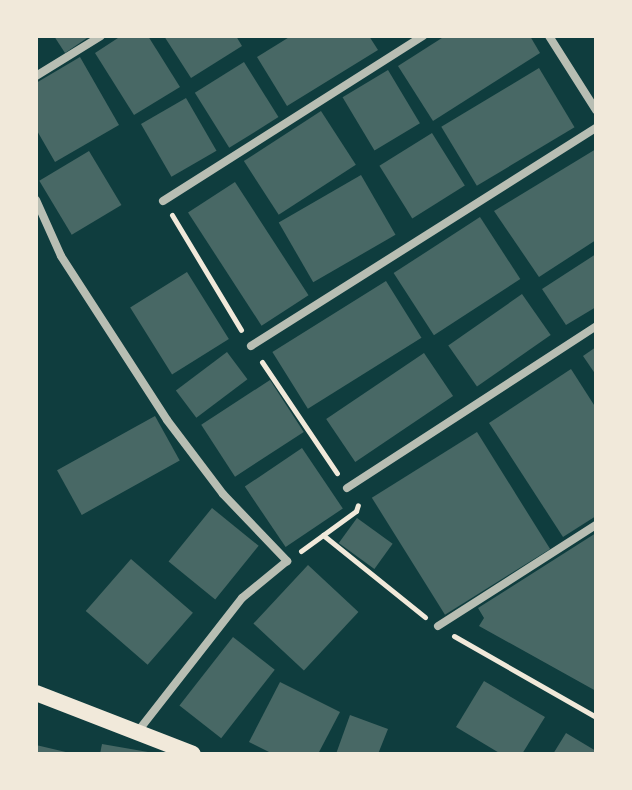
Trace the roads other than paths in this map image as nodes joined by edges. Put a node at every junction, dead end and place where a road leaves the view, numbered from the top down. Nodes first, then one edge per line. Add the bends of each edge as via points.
1 (101, 36) edge
2 (423, 36) edge
3 (549, 36) edge
4 (36, 76) edge
5 (596, 110) edge
6 (596, 128) edge
7 (36, 200) edge
8 (163, 201) dead end
9 (596, 326) edge
10 (251, 346) dead end
11 (347, 488) road end
12 (596, 525) edge
13 (438, 626) dead end
14 (36, 693) edge
15 (138, 731) junction
16 (193, 754) edge

1 - 4 street
2 - 8 street
3 - 5 street
6 - 10 street
7 - 15 street via 61,256 167,420 223,494 287,561 242,598
9 - 11 street
12 - 13 street
14 - 15 main road
15 - 16 main road

